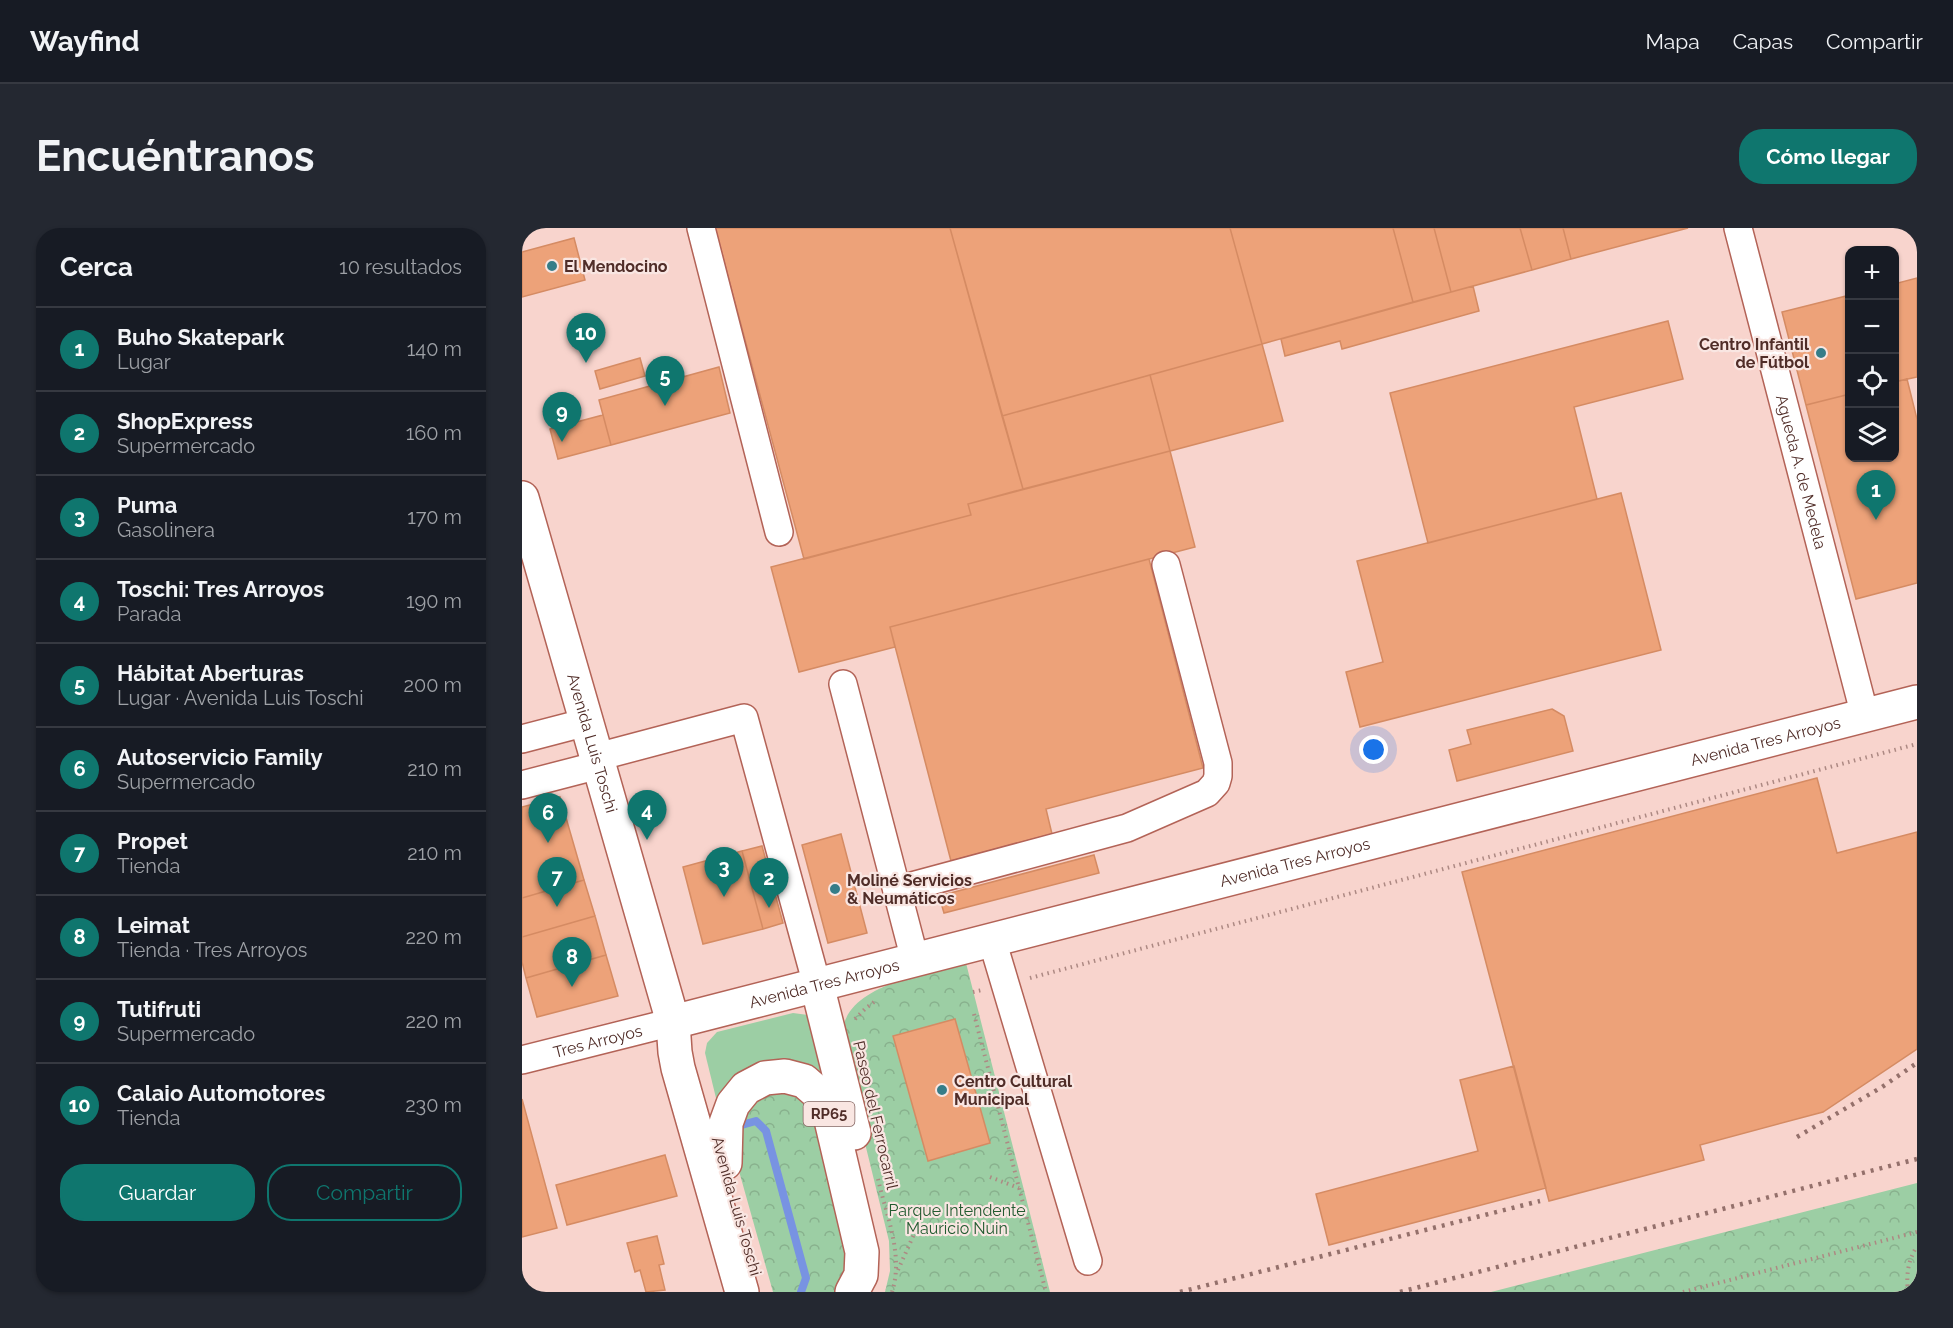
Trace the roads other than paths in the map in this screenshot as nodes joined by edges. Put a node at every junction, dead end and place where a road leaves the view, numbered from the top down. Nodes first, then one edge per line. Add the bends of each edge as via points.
1 (701, 228) edge
2 (1738, 228) edge
3 (522, 498) edge
4 (779, 532) dead end
5 (1166, 566) dead end
6 (843, 684) dead end
7 (1917, 702) edge
8 (1865, 716) junction
9 (587, 722) junction
10 (522, 739) edge
11 (598, 761) junction
12 (522, 785) edge
13 (897, 890) junction
14 (992, 940) junction
15 (915, 960) junction
16 (817, 985) junction
17 (673, 1022) junction
18 (522, 1060) edge
19 (724, 1163) junction
20 (1088, 1261) dead end
21 (886, 1282) edge
22 (742, 1292) edge
23 (761, 1292) edge
24 (852, 1292) edge

1 - 4 street
2 - 8 street, Agueda A. de Medela
3 - 9 main road, Avenida Luis Toschi
5 - 13 street via 1218,763 1218,776 1212,788 1200,797 1127,828
6 - 13 street
7 - 8 main road, Avenida Tres Arroyos
8 - 14 main road, Avenida Tres Arroyos
9 - 10 street
9 - 11 main road, Avenida Luis Toschi
11 - 12 street
11 - 16 street via 744,718
11 - 17 main road, Avenida Luis Toschi
13 - 15 street
14 - 15 main road, Avenida Tres Arroyos
14 - 20 street
15 - 16 main road, Avenida Tres Arroyos
16 - 17 main road, Avenida Tres Arroyos
16 - 21 main road via 880,1240
17 - 18 street, Tres Arroyos
17 - 19 main road, Avenida Luis Toschi via 694,1056
17 - 22 main road, Avenida Luis Toschi via 678,1068
19 - 23 main road, Avenida Luis Toschi / RP65
19 - 24 main road, RP65 via 726,1123 733,1104 746,1088 775,1076 794,1078 819,1094 828,1111 861,1244 862,1268

